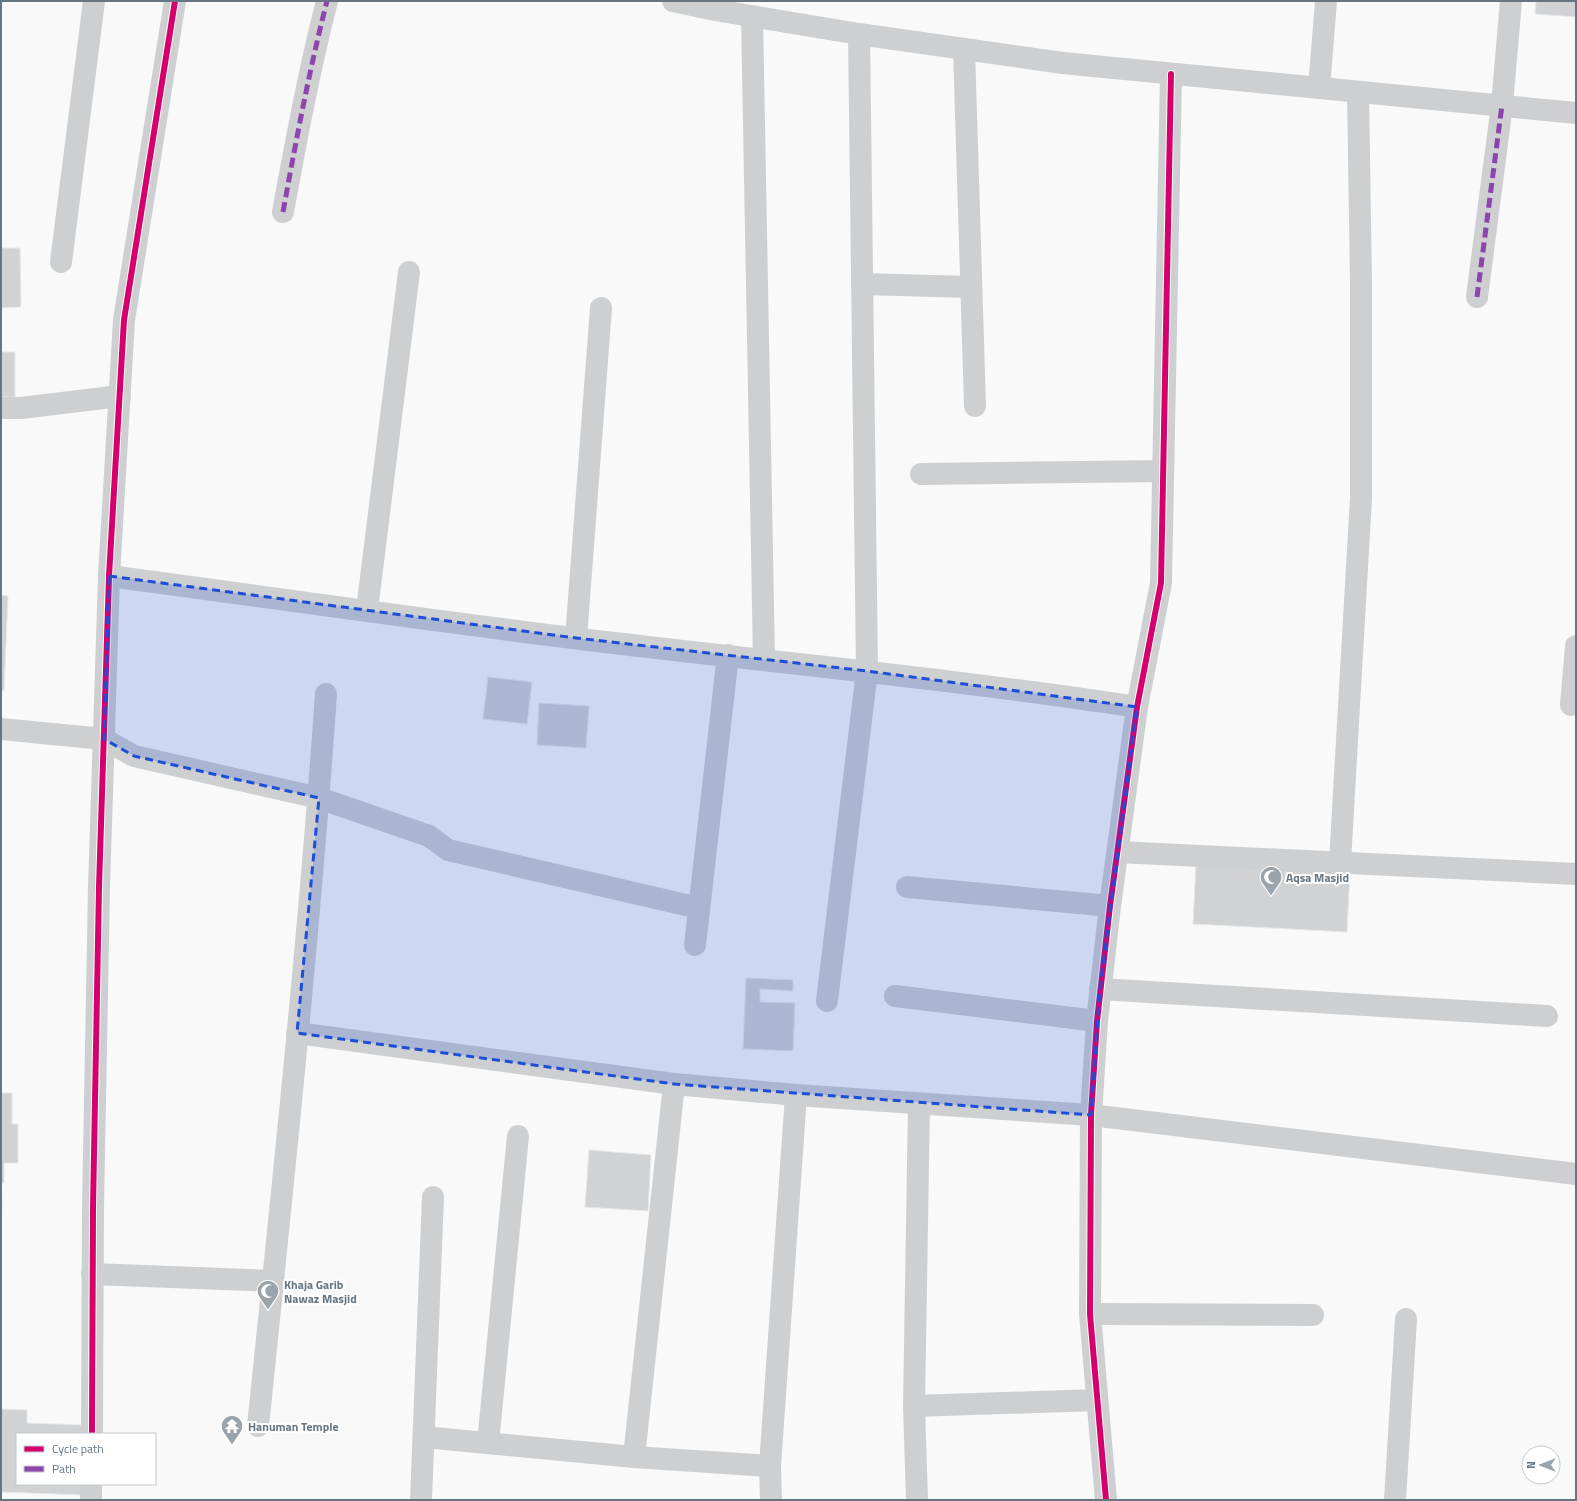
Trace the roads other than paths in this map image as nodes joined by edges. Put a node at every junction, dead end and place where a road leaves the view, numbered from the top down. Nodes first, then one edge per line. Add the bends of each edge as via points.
1 (94, 1) edge
2 (175, 1) edge
3 (327, 1) edge
4 (673, 1) edge
5 (1326, 1) edge
6 (1511, 1) edge
7 (752, 16) junction
8 (858, 34) junction
9 (964, 49) junction
10 (1171, 74) junction
11 (1319, 88) junction
12 (1358, 92) junction
13 (1502, 105) junction
14 (1576, 113) edge
15 (284, 212) dead end
16 (61, 262) dead end
17 (409, 272) dead end
18 (862, 284) junction
19 (971, 287) junction
20 (1477, 296) dead end
21 (601, 308) dead end
22 (120, 396) junction
23 (975, 406) dead end
24 (1, 408) edge
25 (1163, 471) junction
26 (921, 474) dead end
27 (109, 576) junction
28 (367, 610) junction
29 (576, 638) junction
30 (1576, 646) edge
31 (728, 655) junction
32 (764, 660) junction
33 (867, 671) junction
34 (326, 694) dead end
35 (1571, 705) dead end
36 (1137, 707) junction
37 (1, 729) edge
38 (104, 739) junction
39 (319, 798) junction
40 (1118, 852) junction
41 (1340, 862) junction
42 (1576, 874) edge
43 (907, 887) dead end
44 (1110, 906) junction
45 (699, 908) junction
46 (695, 945) dead end
47 (1100, 989) junction
48 (895, 996) dead end
49 (827, 1001) dead end
50 (1547, 1016) dead end
51 (1097, 1020) junction
52 (298, 1033) junction
53 (674, 1084) junction
54 (796, 1095) junction
55 (919, 1104) junction
56 (1091, 1115) junction
57 (518, 1136) dead end
58 (1576, 1174) edge
59 (433, 1197) dead end
60 (92, 1274) junction
61 (273, 1281) junction
62 (1090, 1314) junction
63 (1312, 1315) dead end
64 (1406, 1320) dead end
65 (1098, 1400) junction
66 (914, 1406) junction
67 (258, 1426) dead end
68 (92, 1433) edge
69 (424, 1437) junction
70 (488, 1443) junction
71 (634, 1457) junction
72 (770, 1466) junction
73 (91, 1485) edge
74 (91, 1500) edge
75 (421, 1500) edge
76 (771, 1500) edge
77 (917, 1500) edge
78 (1106, 1500) edge
79 (1395, 1500) edge

1 - 16 street
2 - 22 street via 124,320
3 - 15 street via 303,106
4 - 7 street
5 - 11 street
6 - 13 street
7 - 8 street
7 - 32 street
8 - 9 street
8 - 18 street
9 - 10 street via 1063,63
9 - 19 street
10 - 11 street
10 - 25 street
11 - 12 street
12 - 13 street
12 - 41 street via 1361,498
13 - 14 street
13 - 20 street
17 - 28 street
18 - 19 street
18 - 33 street
19 - 23 street
21 - 29 street
22 - 24 street via 21,408
22 - 27 street
25 - 26 street
25 - 36 street via 1161,583
27 - 28 street
27 - 38 street
28 - 29 street
29 - 31 street
30 - 35 street
31 - 32 street
31 - 45 street
32 - 33 street
33 - 36 street
33 - 49 street
34 - 39 street
36 - 40 street
37 - 38 street
38 - 39 street via 134,756
38 - 60 street
39 - 45 street via 429,836 448,850
39 - 52 street
40 - 41 street
40 - 44 street
41 - 42 street
43 - 44 street
44 - 47 street
45 - 46 street
47 - 50 street
47 - 51 street
48 - 51 street
51 - 56 street
52 - 53 street
52 - 61 street
53 - 54 street
53 - 71 street
54 - 55 street
54 - 72 street
55 - 56 street
55 - 66 street
56 - 58 street
56 - 62 street
57 - 70 street
59 - 69 street
60 - 61 street
60 - 68 street
61 - 67 street
62 - 63 street
62 - 65 street
64 - 79 street
65 - 66 street
65 - 78 street
66 - 77 street
69 - 70 street
69 - 75 street
70 - 71 street
71 - 72 street
72 - 76 street
73 - 74 street

